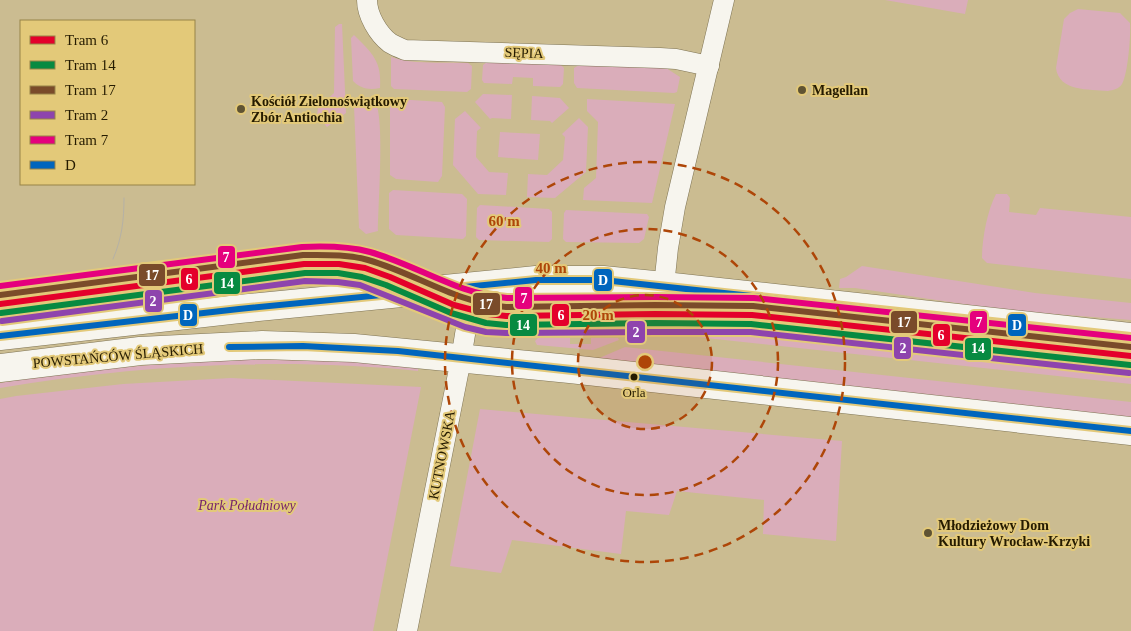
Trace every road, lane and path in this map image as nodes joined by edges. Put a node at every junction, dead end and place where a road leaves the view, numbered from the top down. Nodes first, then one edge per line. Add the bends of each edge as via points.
1 (367, 0) edge
2 (724, 0) edge
3 (709, 66) junction
4 (489, 284) junction
5 (664, 286) junction
6 (0, 336) edge
7 (1131, 337) edge
8 (461, 359) junction
9 (0, 368) edge
10 (1131, 431) edge
11 (407, 631) edge

1 - 3 street, SĘPIA via 377,28 389,42 406,50 660,58
2 - 3 street
3 - 5 street via 675,207
4 - 5 main road via 603,280
4 - 6 main road
4 - 8 street, KUTNOWSKA via 476,299 468,316
5 - 7 main road
8 - 9 main road, POWSTAŃCÓW ŚLĄSKICH via 354,348 262,346 140,351
8 - 10 main road, POWSTAŃCÓW ŚLĄSKICH
8 - 11 street, KUTNOWSKA

